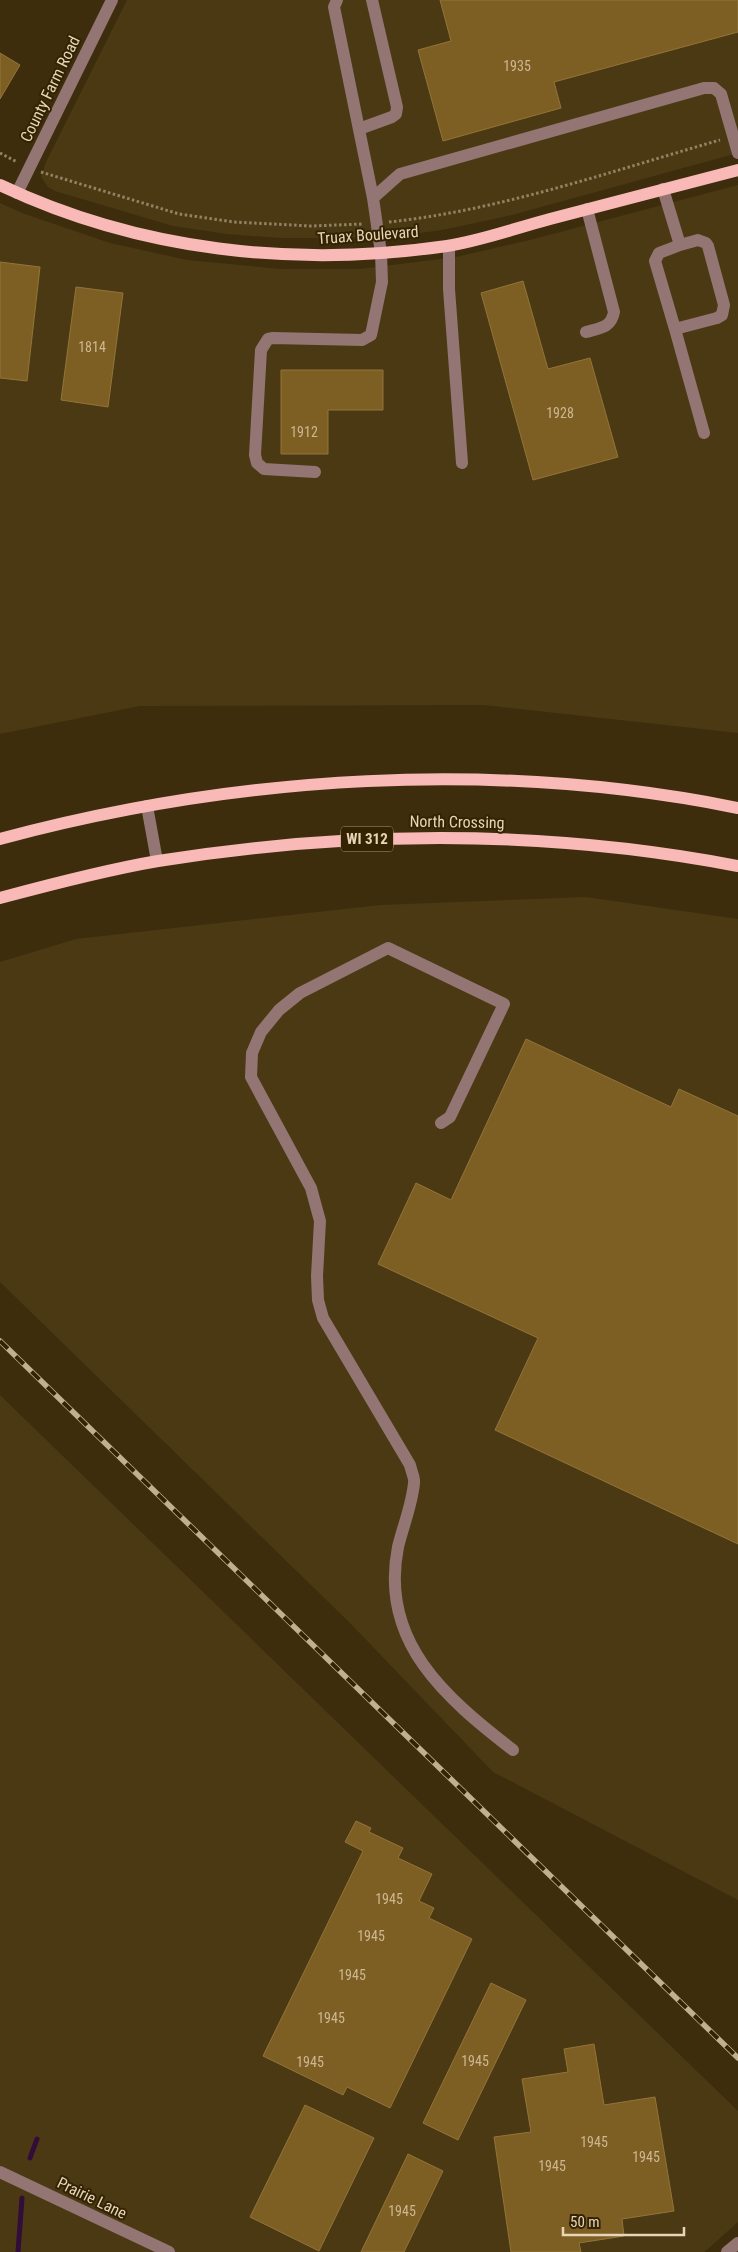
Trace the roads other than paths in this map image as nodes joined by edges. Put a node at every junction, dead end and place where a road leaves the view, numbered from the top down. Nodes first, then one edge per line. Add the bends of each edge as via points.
1 (112, 0) edge
2 (337, 0) edge
3 (372, 0) edge
4 (359, 129) junction
5 (738, 152) edge
6 (738, 170) edge
7 (0, 185) edge
8 (664, 189) junction
9 (17, 193) junction
10 (373, 198) junction
11 (587, 209) junction
12 (680, 245) junction
13 (448, 246) junction
14 (381, 253) junction
15 (675, 329) junction
16 (586, 332) dead end
17 (704, 433) dead end
18 (462, 463) dead end
19 (315, 472) dead end
20 (147, 806) junction
21 (738, 808) edge
22 (0, 839) edge
23 (157, 861) junction
24 (738, 866) edge
25 (0, 898) edge
26 (441, 1122) dead end
27 (513, 1750) dead end
28 (0, 2172) edge
29 (738, 2242) edge
30 (169, 2252) edge
31 (727, 2252) edge

1 - 9 street, County Farm Road
2 - 4 street via 334,7
3 - 4 street via 397,107 392,117
4 - 10 street
5 - 10 street via 721,94 714,88 704,88 400,174
6 - 8 main road, Truax Boulevard
7 - 9 main road, Truax Boulevard
8 - 11 main road, Truax Boulevard
8 - 12 street
9 - 14 main road, Truax Boulevard via 84,218 148,236 221,250 280,256
10 - 14 street
11 - 13 main road, Truax Boulevard
11 - 16 street via 614,312 612,322 605,328
12 - 15 street via 659,253 655,261
12 - 15 street via 698,240 706,243 724,310 717,318
13 - 14 main road, Truax Boulevard
13 - 18 street
14 - 19 street via 382,282 374,330 367,338 274,338 268,339 261,350 257,463 264,470
15 - 17 street
20 - 21 main road via 275,788 371,781 483,780 592,786 702,800
20 - 22 main road
20 - 23 street
23 - 24 main road, North Crossing / WI 312 via 266,846 374,838 481,837 591,844
23 - 25 main road, North Crossing / WI 312
26 - 27 street via 450,1117 504,1004 388,948 300,993 279,1010 261,1032 252,1053 251,1077 311,1188 320,1221 317,1284 323,1318 410,1465 414,1482 398,1548 394,1586 401,1622 415,1651 439,1686 465,1713
28 - 30 street, Prairie Lane
29 - 31 street

